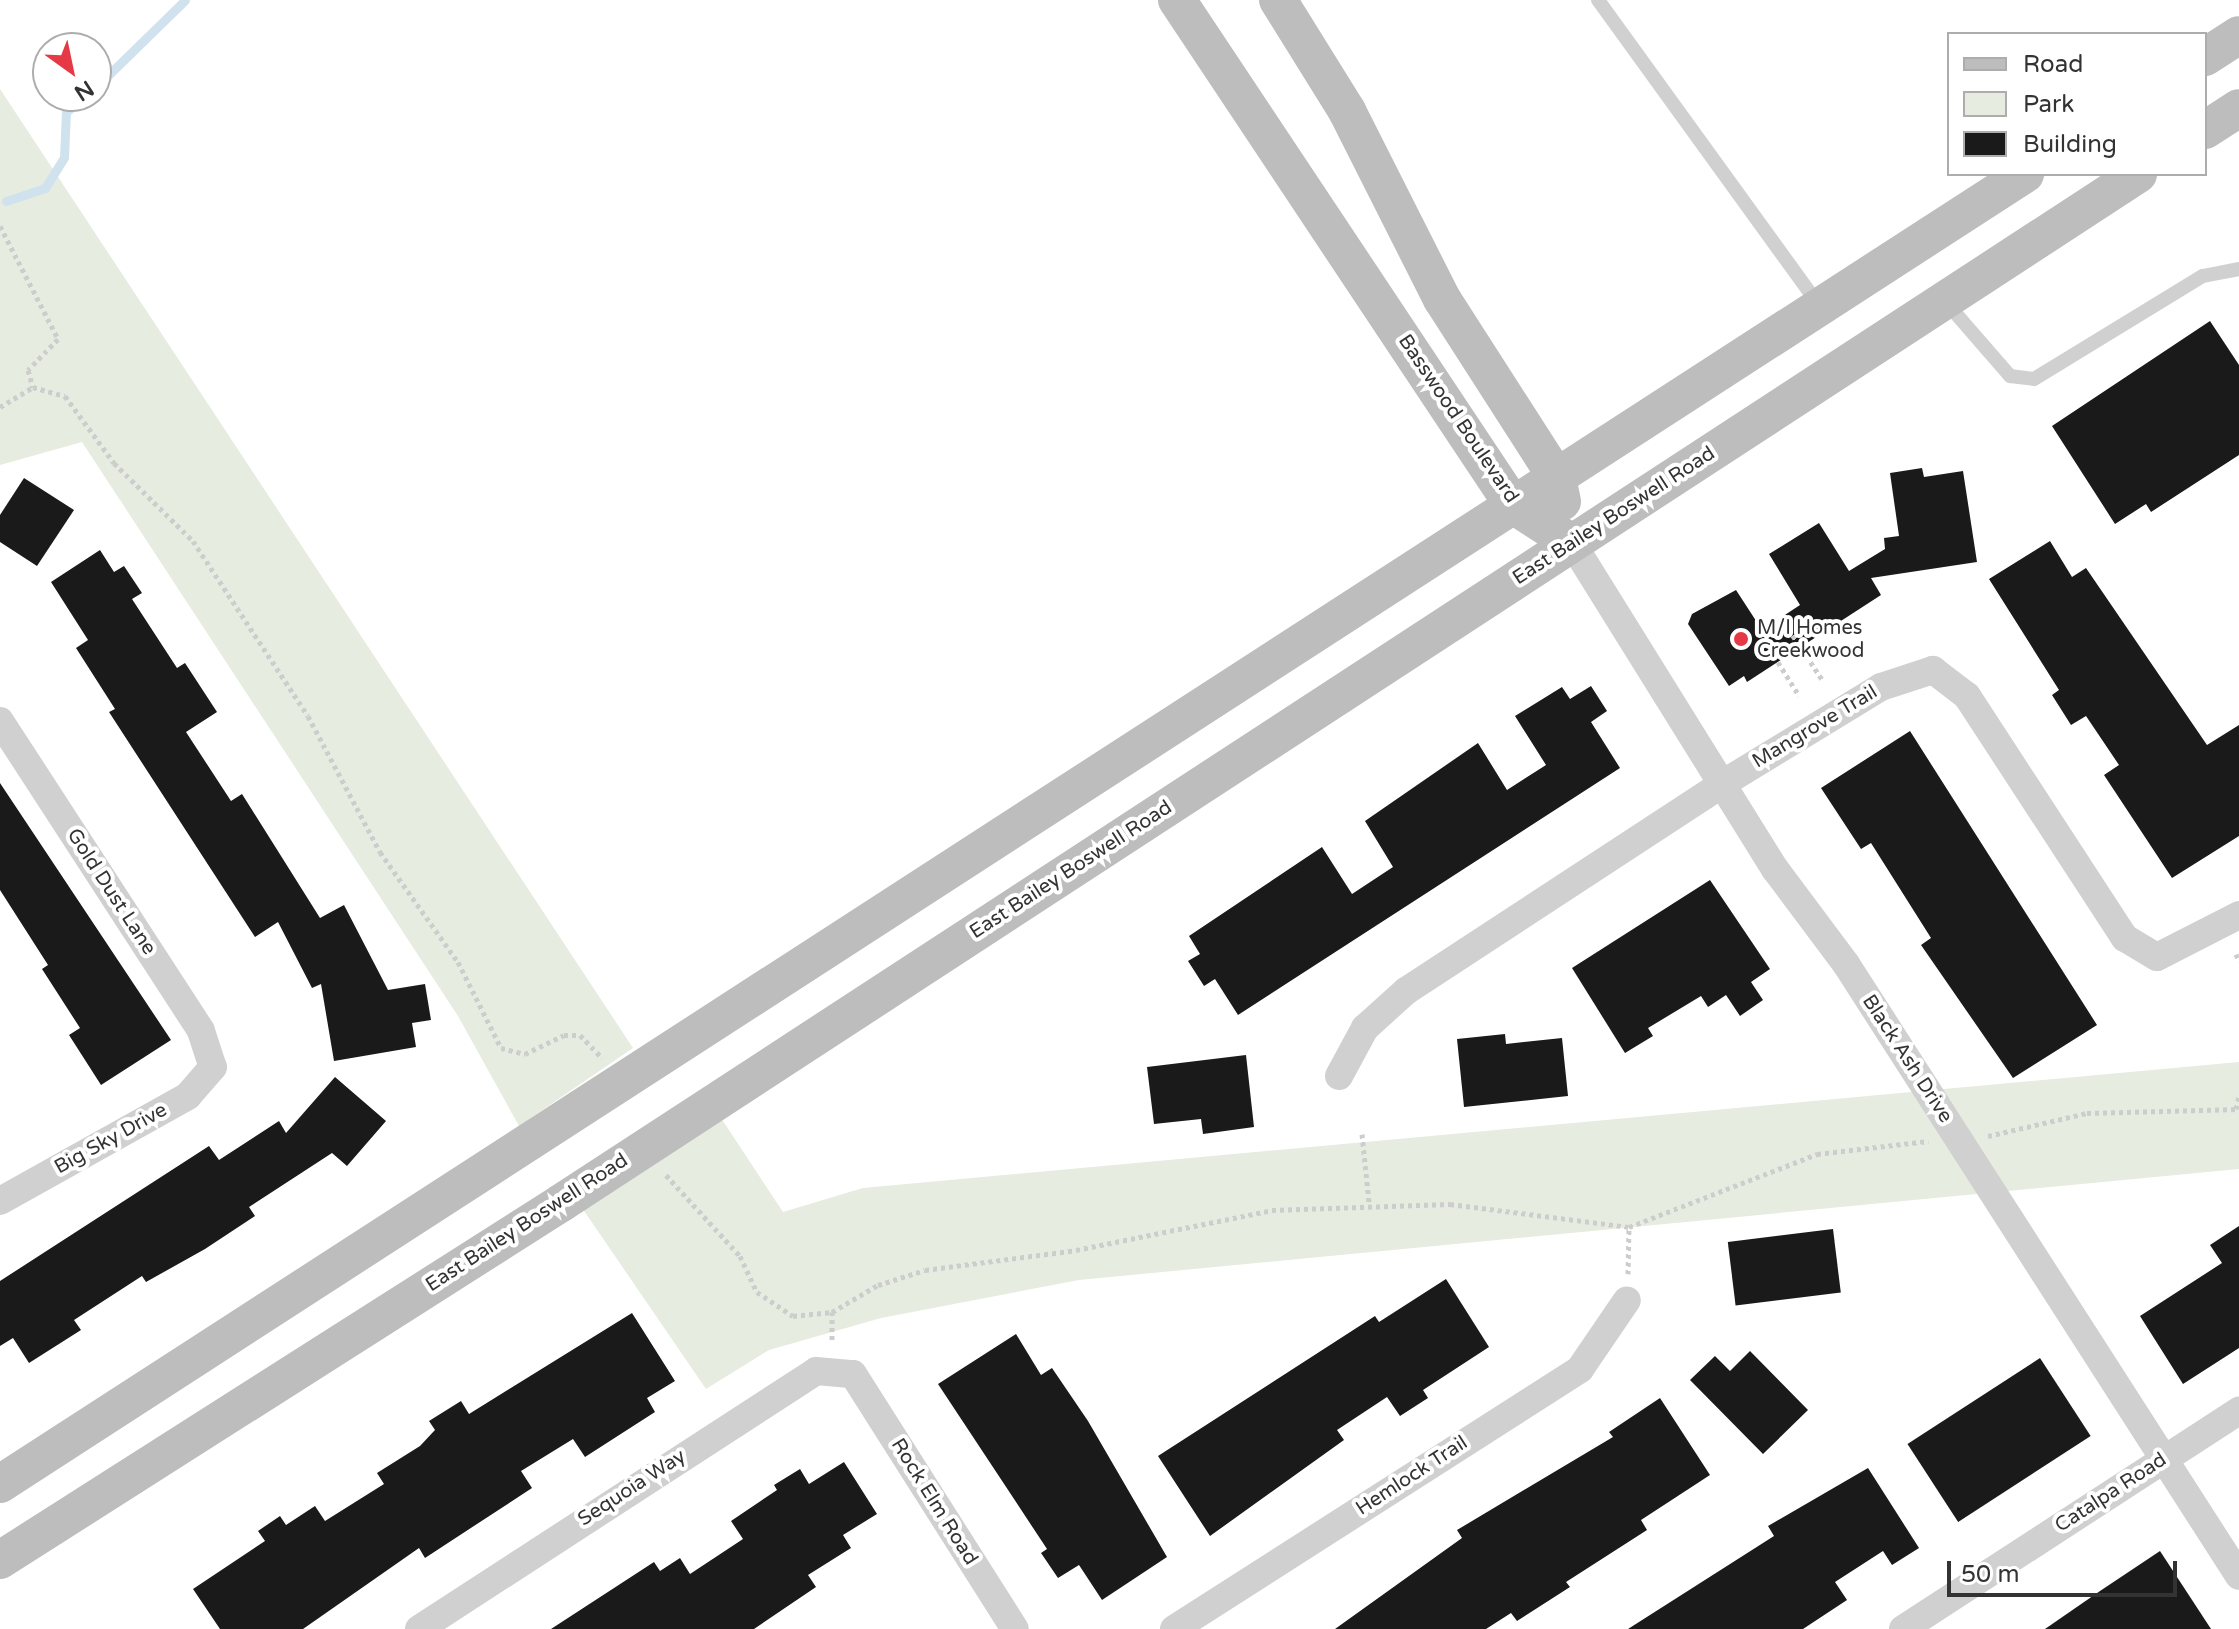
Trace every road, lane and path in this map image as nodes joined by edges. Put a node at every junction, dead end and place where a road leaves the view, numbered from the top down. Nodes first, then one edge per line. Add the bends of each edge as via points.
1 (1177, 0) edge
2 (1278, 0) edge
3 (1598, 0) edge
4 (2239, 35) edge
5 (2207, 56) edge
6 (2239, 108) edge
7 (2207, 129) edge
8 (2022, 176) edge
9 (2135, 176) edge
10 (0, 226) edge
11 (1913, 247) junction
12 (2239, 269) edge
13 (1944, 300) junction
14 (1820, 307) junction
15 (33, 387) junction
16 (0, 407) edge
17 (1557, 478) junction
18 (1513, 505) junction
19 (1572, 543) junction
20 (1784, 622) dead end
21 (1778, 662) dead end
22 (1823, 681) dead end
23 (1799, 696) dead end
24 (0, 721) edge
25 (1722, 784) junction
26 (2239, 915) edge
27 (213, 1067) joint
28 (609, 1068) dead end
29 (1339, 1076) dead end
30 (2239, 1096) edge
31 (2238, 1109) edge
32 (1362, 1134) dead end
33 (1956, 1135) junction
34 (660, 1165) dead end
35 (0, 1201) edge
36 (1369, 1202) junction
37 (1629, 1227) junction
38 (1627, 1300) joint
39 (853, 1374) joint
40 (2239, 1411) edge
41 (2161, 1461) junction
42 (0, 1484) edge
43 (0, 1560) edge
44 (2239, 1576) edge
45 (419, 1629) edge
46 (1015, 1629) edge
47 (1174, 1629) edge
48 (1903, 1629) edge

1 - 18 main road, Basswood Boulevard
2 - 17 main road via 1347,111 1442,299
3 - 14 lane
4 - 5 main road
6 - 7 main road
8 - 11 main road
9 - 13 main road, East Bailey Boswell Road
10 - 15 path via 58,339 28,370
11 - 13 main road
11 - 14 main road
12 - 13 lane via 2203,276 2034,379 2010,376
13 - 19 main road, East Bailey Boswell Road
14 - 17 main road
15 - 16 path
15 - 28 path via 65,396 114,463 193,541 308,716 380,852 458,962 501,1048 525,1054 564,1035 580,1035
17 - 18 main road
17 - 19 main road
18 - 19 main road, Basswood Boulevard
18 - 42 main road
19 - 25 street, Black Ash Drive
19 - 43 main road, East Bailey Boswell Road
20 - 22 path
21 - 23 path
24 - 27 street, Gold Dust Lane via 201,1031
25 - 26 street, Mangrove Trail via 1881,687 1933,670 1967,696 2125,938 2157,957
25 - 29 street, Mangrove Trail via 1406,991 1365,1028
25 - 33 street, Black Ash Drive
27 - 35 street, Big Sky Drive via 188,1096
30 - 31 path
31 - 33 path via 2087,1113 1977,1139
32 - 36 path
33 - 37 path via 1817,1154
33 - 41 street, Black Ash Drive
34 - 36 path via 688,1205 740,1256 757,1292 793,1316 832,1312 878,1285 925,1270 1076,1250 1191,1222
36 - 37 path
37 - 38 path
38 - 47 street, Hemlock Trail via 1580,1369
39 - 45 street, Sequoia Way via 816,1371
39 - 46 street, Rock Elm Road
40 - 41 street, Catalpa Road
41 - 44 street, Black Ash Drive
41 - 48 street, Catalpa Road

